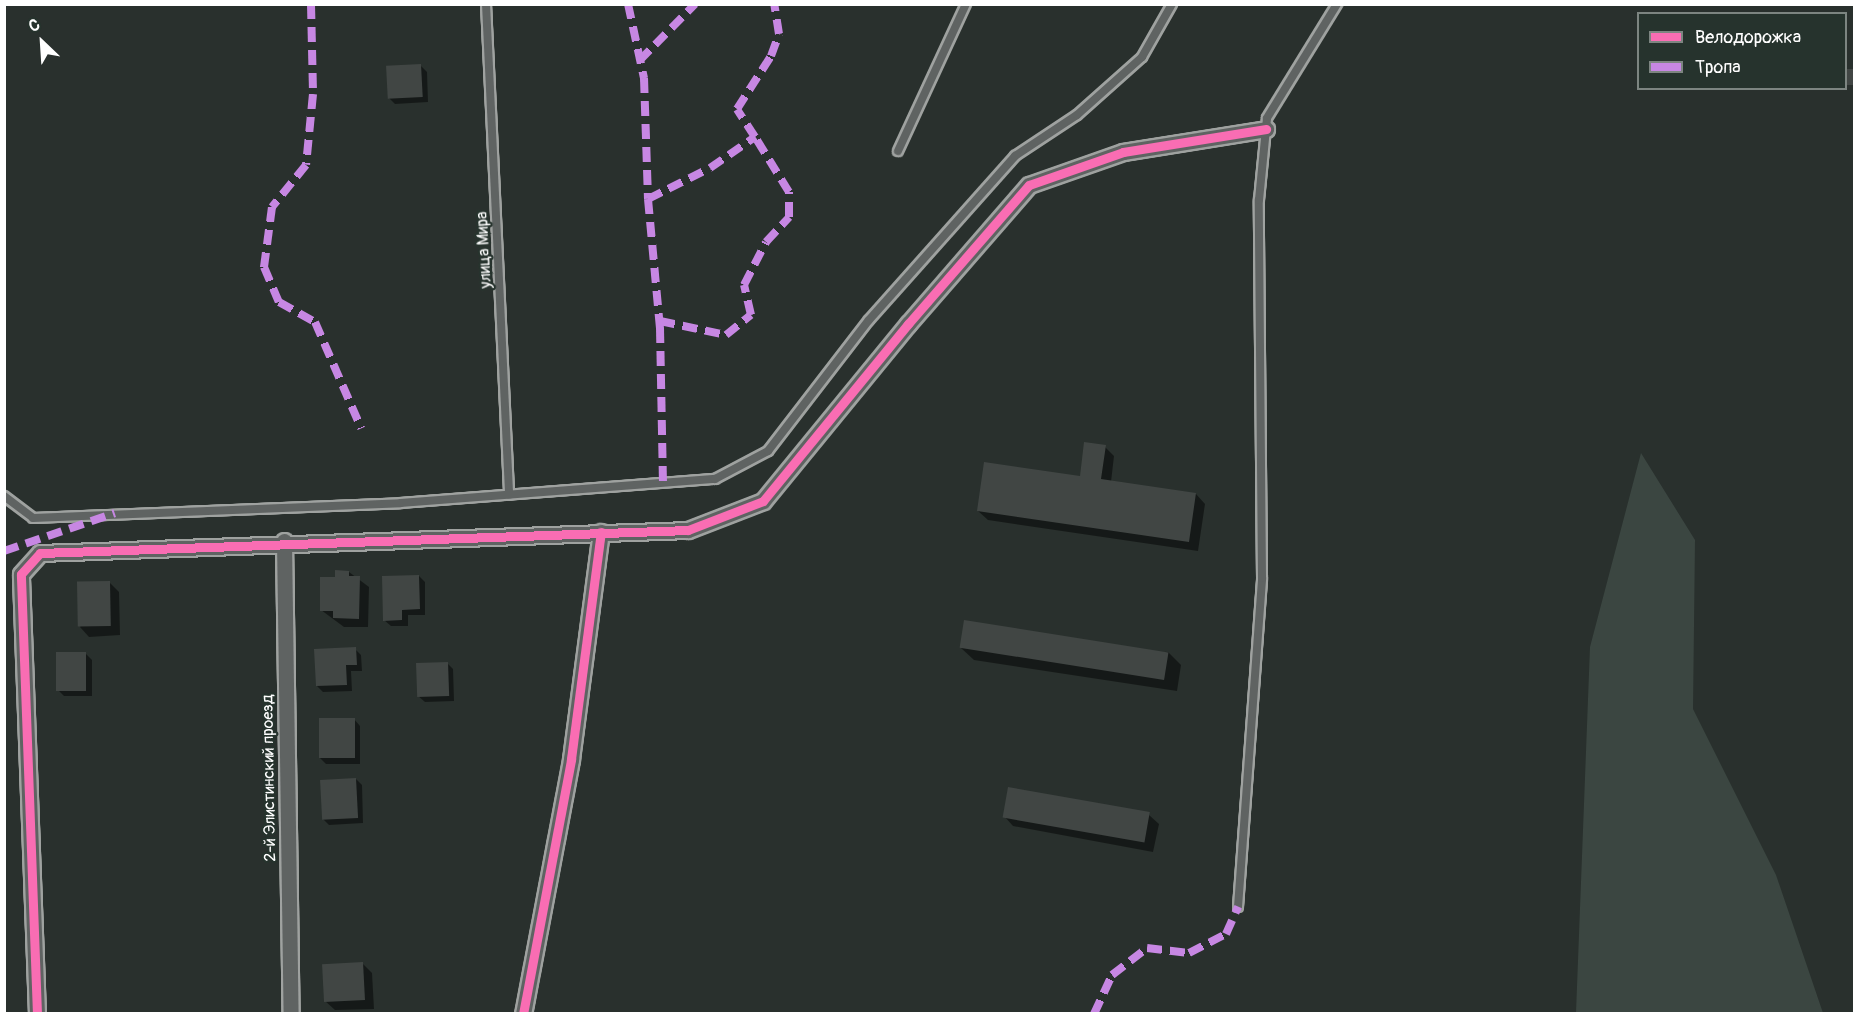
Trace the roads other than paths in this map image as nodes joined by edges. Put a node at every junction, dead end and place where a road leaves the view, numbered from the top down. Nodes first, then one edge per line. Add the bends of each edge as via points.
1 (486, 4) edge
2 (966, 4) edge
3 (1172, 4) edge
4 (1337, 4) edge
5 (1266, 129) junction
6 (898, 151) dead end
7 (509, 494) junction
8 (4, 496) edge
9 (601, 532) junction
10 (284, 541) junction
11 (1238, 907) dead end
12 (37, 1014) edge
13 (291, 1014) edge
14 (523, 1014) edge

1 - 7 lane, улица Мира
2 - 6 lane
3 - 7 lane via 1142,57 1077,115 1015,156 869,320 768,451 715,479
4 - 5 lane via 1267,118
5 - 9 street via 1123,152 1029,185 908,324 763,501 688,530
5 - 11 lane via 1259,200 1262,578
7 - 8 lane via 33,518
9 - 10 street
9 - 14 street via 571,759
10 - 12 street via 40,553 21,574
10 - 13 street, 2-й Элистинский проезд

